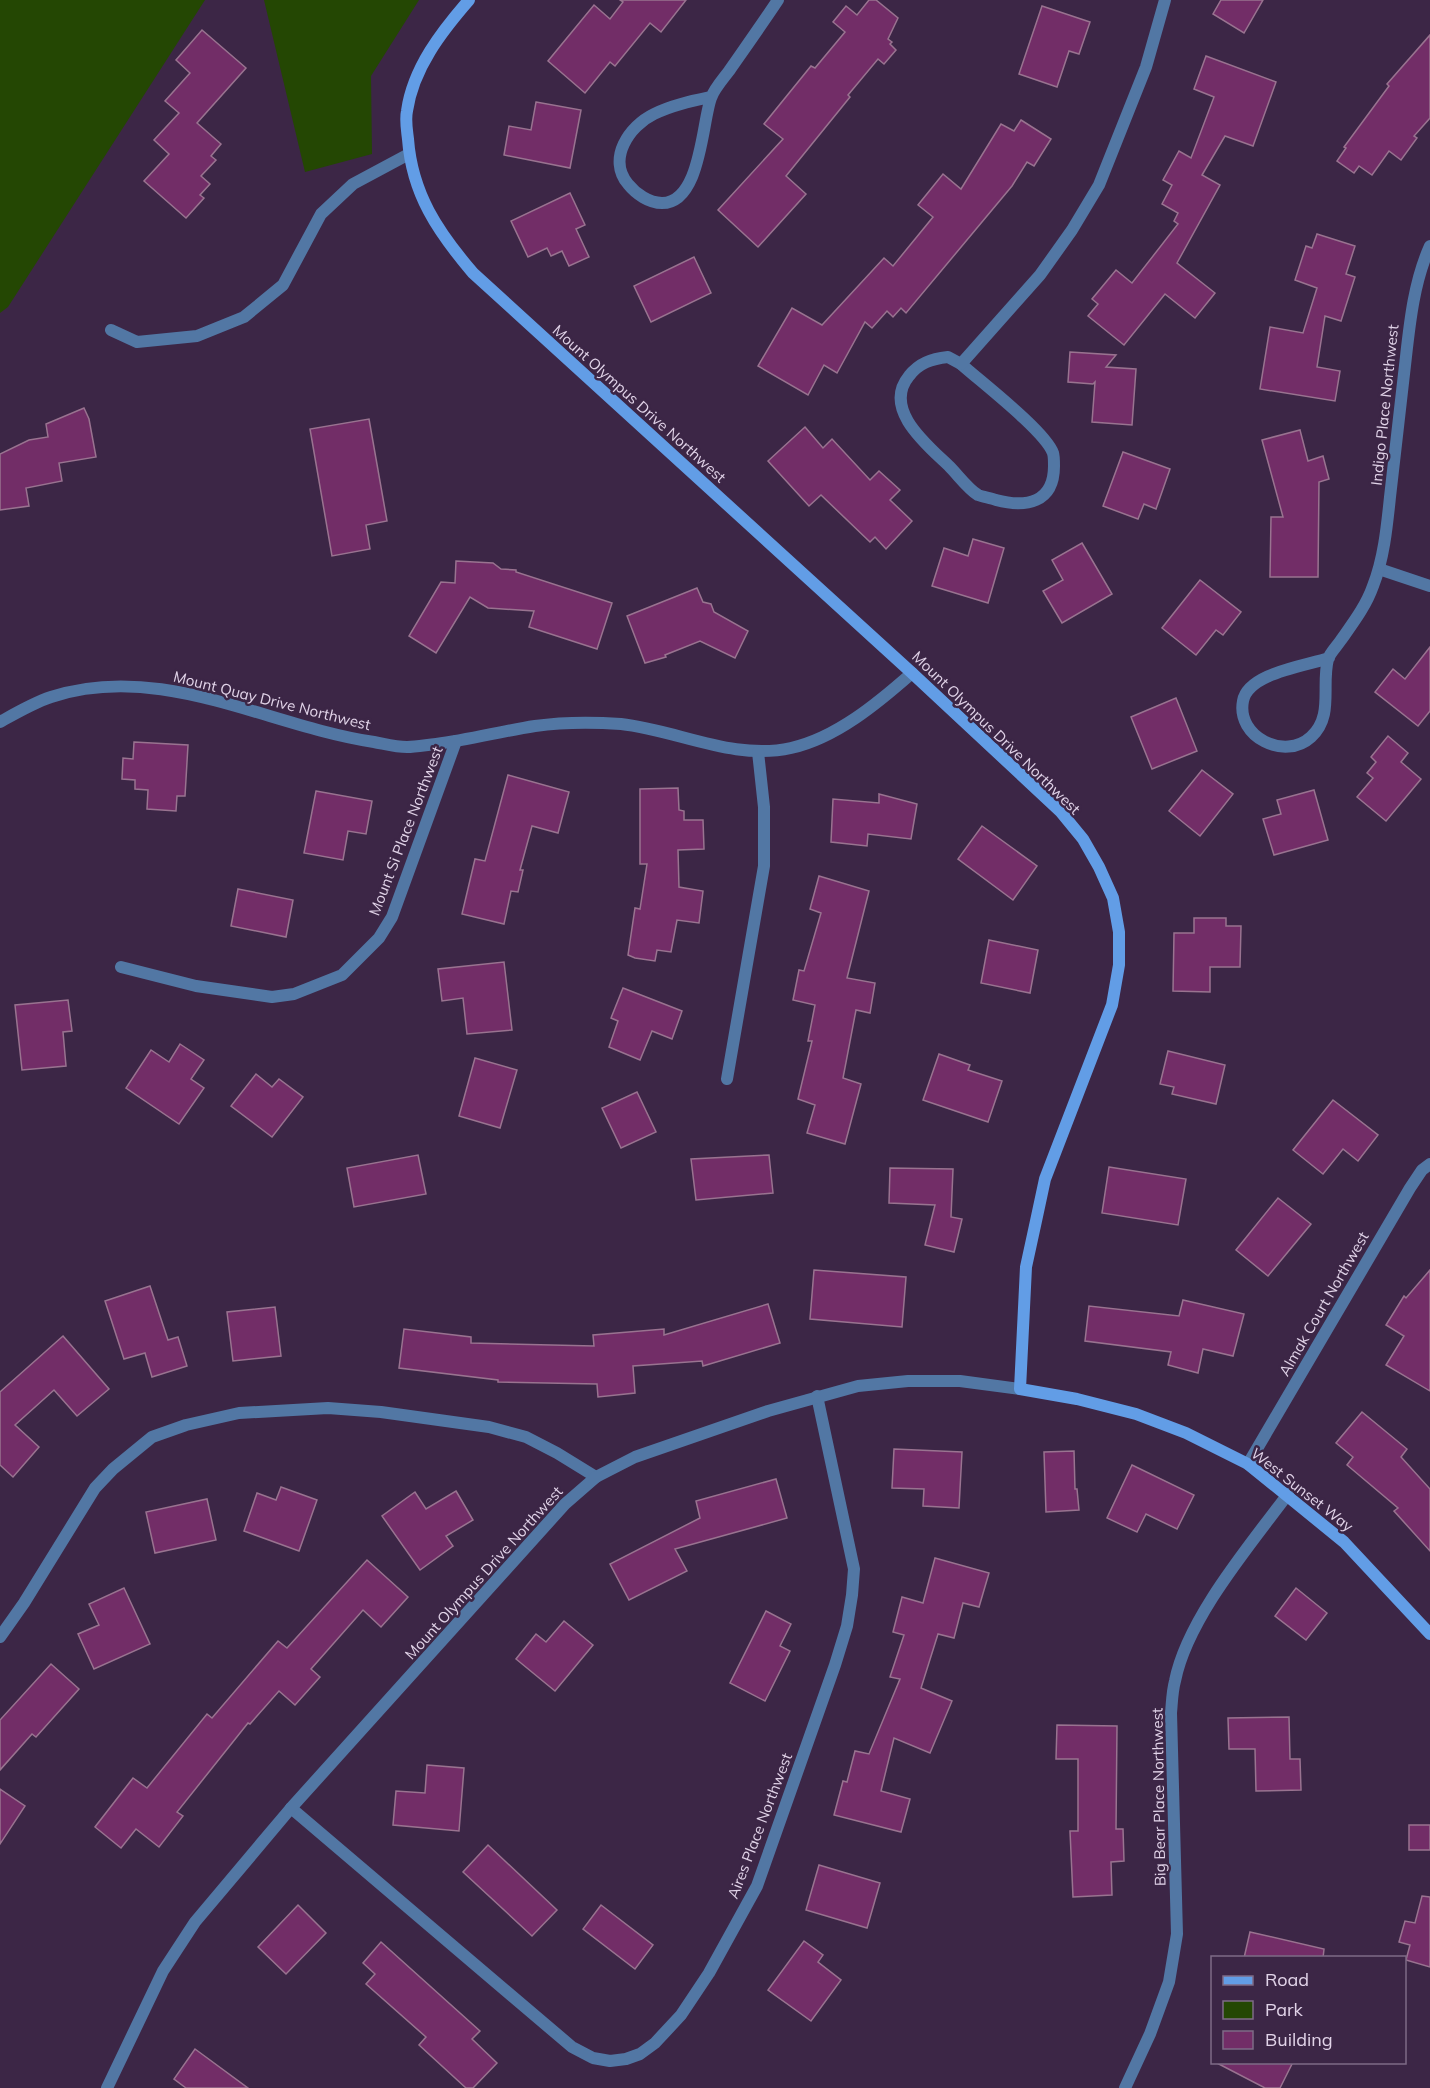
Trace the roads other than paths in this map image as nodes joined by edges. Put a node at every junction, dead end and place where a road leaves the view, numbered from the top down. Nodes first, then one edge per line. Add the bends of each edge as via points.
1 (469, 0) edge
2 (778, 0) edge
3 (1165, 0) edge
4 (711, 97) junction
5 (409, 154) junction
6 (1430, 246) edge
7 (111, 330) dead end
8 (961, 364) junction
9 (1379, 569) junction
10 (1430, 586) edge
11 (1329, 658) junction
12 (912, 673) junction
13 (0, 722) edge
14 (456, 741) junction
15 (758, 752) junction
16 (121, 967) dead end
17 (727, 1079) dead end
18 (1430, 1164) edge
19 (1020, 1389) junction
20 (817, 1396) junction
21 (1248, 1464) junction
22 (596, 1478) junction
23 (1288, 1494) junction
24 (1430, 1634) edge
25 (0, 1637) edge
26 (291, 1808) junction
27 (107, 2088) edge
28 (1125, 2088) edge

1 - 5 street, Mount Olympus Drive Northwest via 428,55 411,91 406,113
2 - 4 street
3 - 8 street via 1146,67 1099,184 1040,275
4 - 4 street via 652,115 629,136 619,161 623,179 632,190 662,203 672,201 692,178
5 - 7 street via 352,184 321,214 283,285 244,317 197,336 137,342
5 - 12 street, Mount Olympus Drive Northwest via 428,212 472,273
6 - 9 street, Indigo Place Northwest via 1410,319
8 - 8 street via 948,357 933,359 907,378 900,402 907,420 919,437 978,494 1010,504 1039,499 1050,488 1054,470 1053,454 1044,438
9 - 10 street
9 - 11 street, Indigo Place Northwest via 1362,609
11 - 11 street, Indigo Place Northwest via 1255,682 1243,699 1243,712 1246,724 1264,743 1288,748 1310,738 1318,729 1325,715
12 - 15 street, Mount Quay Drive Northwest via 846,724 791,748
12 - 19 street, Mount Olympus Drive Northwest via 1060,811 1083,839 1113,898 1119,932 1119,965 1112,1005 1046,1179 1026,1267
13 - 14 street, Mount Quay Drive Northwest via 50,697 78,689 145,686 177,691 338,736 408,747
14 - 15 street, Mount Quay Drive Northwest via 537,726 621,724
14 - 16 street, Mount Si Place Northwest via 392,917 379,938 342,975 294,994 272,997 196,986
15 - 17 street via 764,807 764,866
18 - 21 street, Almak Court Northwest via 1410,1188
19 - 20 street, Mount Olympus Drive Northwest via 960,1381 908,1381 858,1386
19 - 21 street, West Sunset Way via 1136,1414 1186,1433
20 - 22 street, Mount Olympus Drive Northwest via 635,1456
20 - 26 street, Aires Place Northwest via 854,1569 847,1626 757,1886 681,2015 640,2055 610,2061 593,2058 572,2047
21 - 23 street, West Sunset Way
22 - 25 street via 526,1437 489,1427 381,1412 328,1408 239,1413 186,1425 152,1437 95,1488
22 - 26 street, Mount Olympus Drive Northwest via 565,1504
23 - 24 street, West Sunset Way via 1344,1542
23 - 28 street, Big Bear Place Northwest via 1216,1592 1174,1681 1171,1713 1177,1934 1168,1982
26 - 27 street, Mount Olympus Drive Northwest via 195,1922 163,1971

